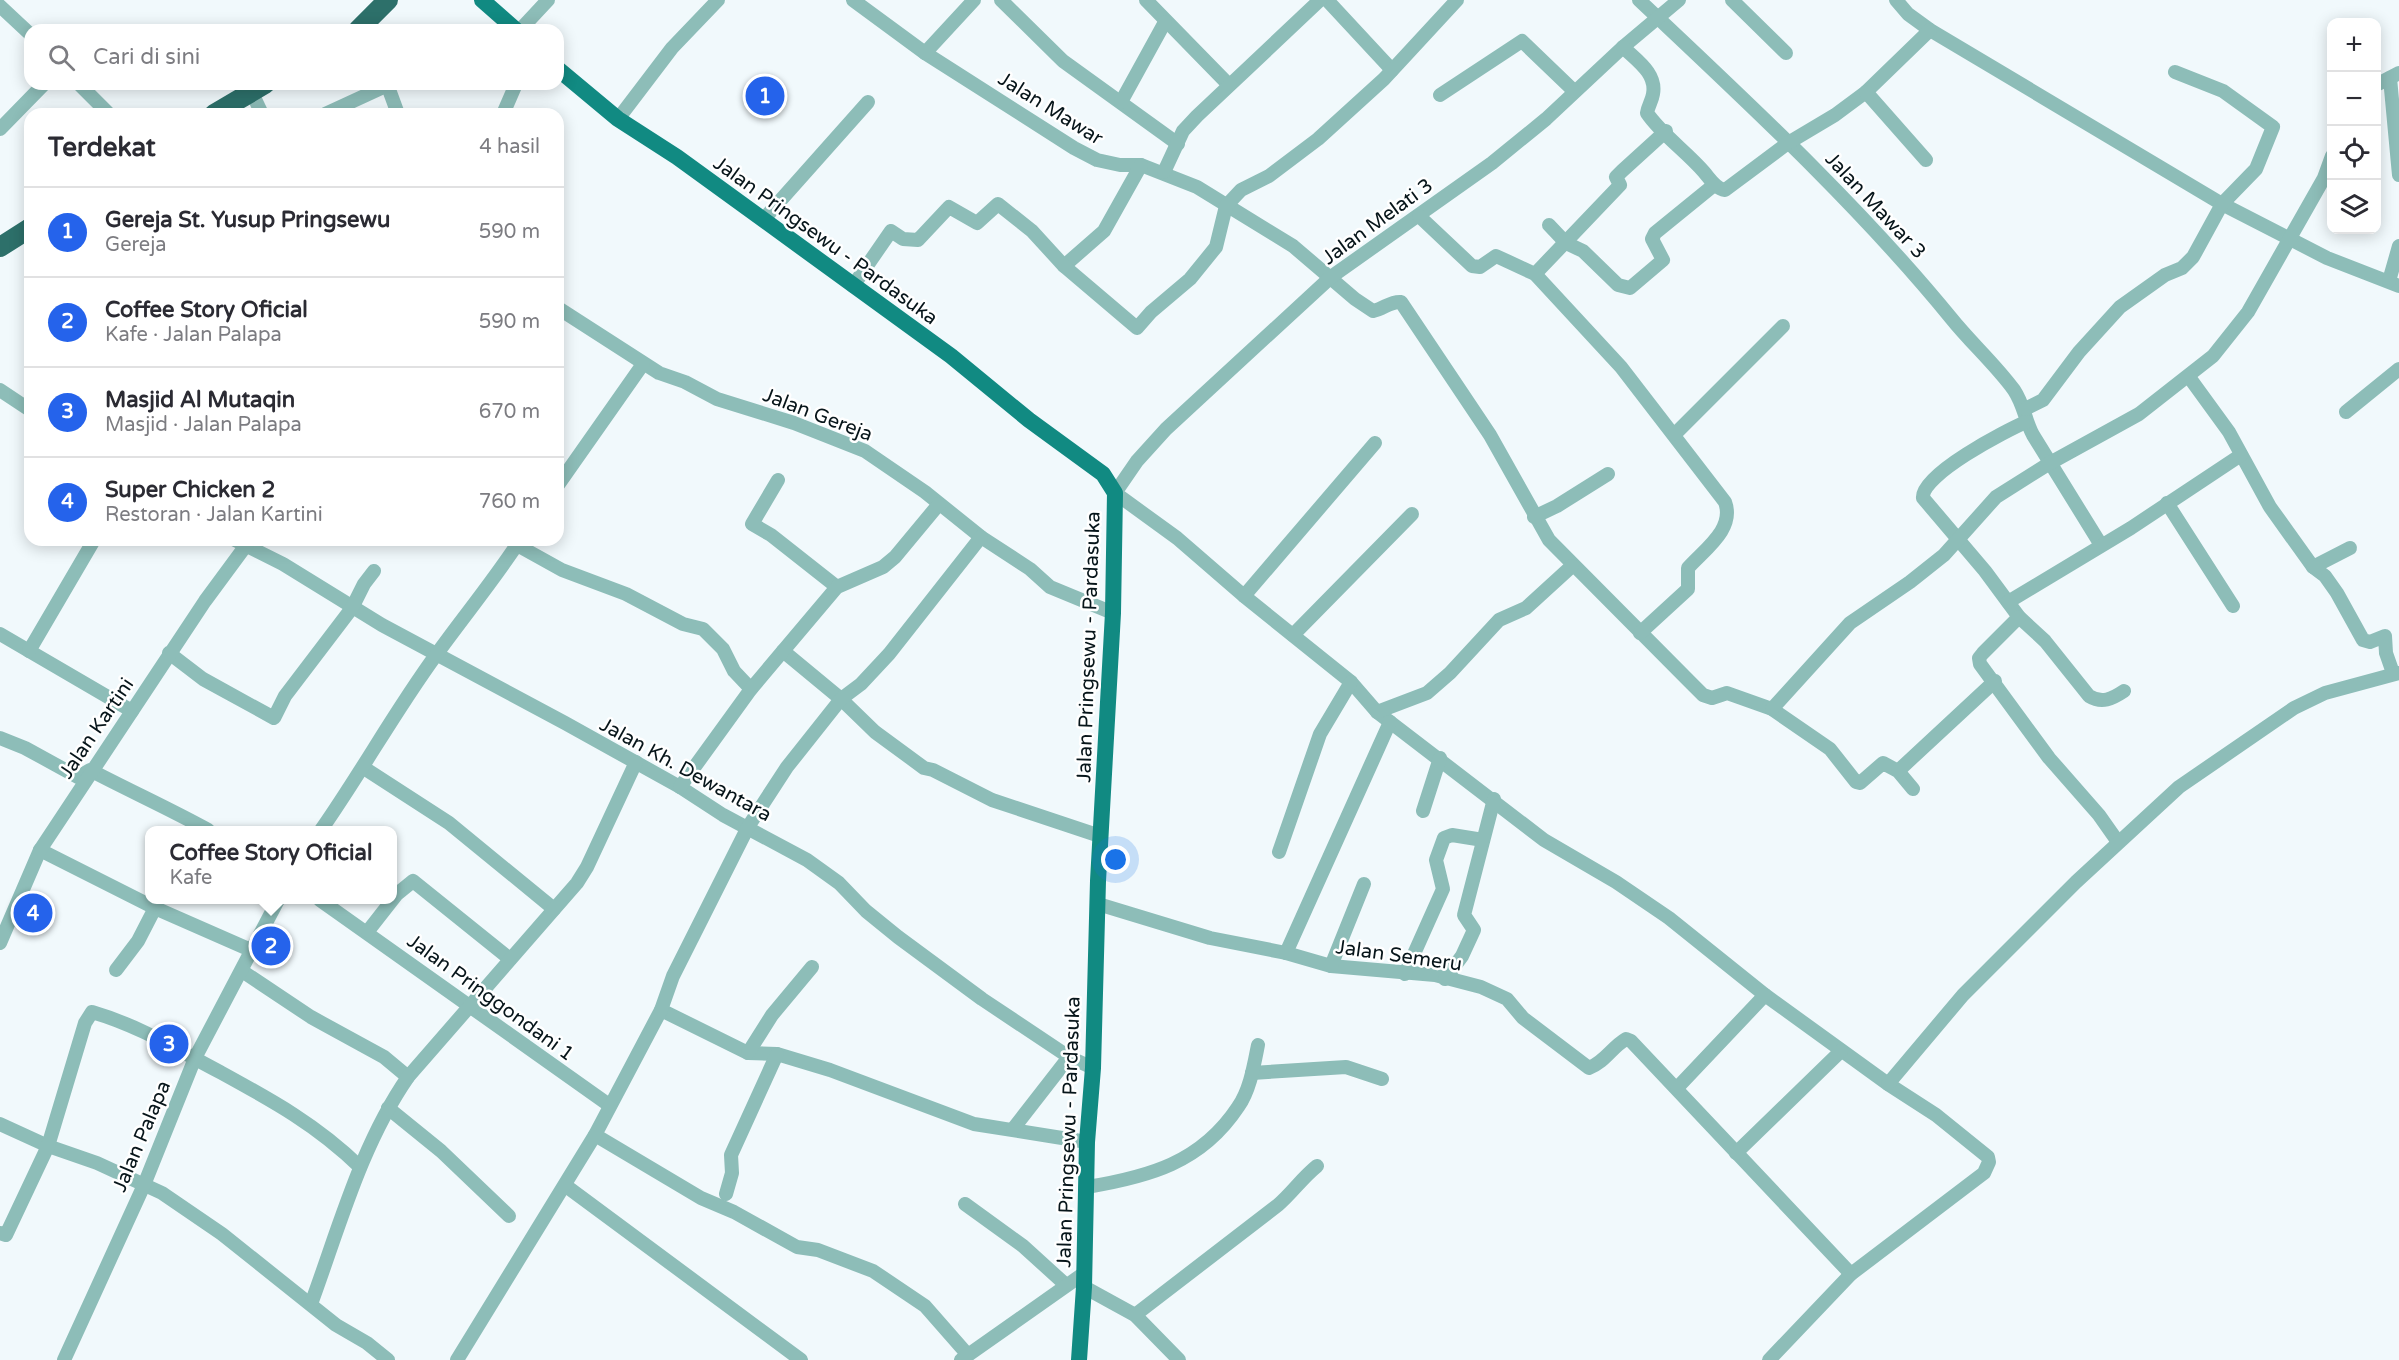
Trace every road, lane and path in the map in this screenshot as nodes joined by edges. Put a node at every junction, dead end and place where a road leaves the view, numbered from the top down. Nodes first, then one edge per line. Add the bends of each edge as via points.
1 (388, 0) edge
2 (482, 0) edge
3 (548, 0) edge
4 (718, 0) edge
5 (852, 0) edge
6 (974, 0) edge
7 (1001, 0) edge
8 (1146, 0) edge
9 (1320, 0) edge
10 (1327, 0) edge
11 (1458, 0) edge
12 (1639, 0) edge
13 (1679, 0) edge
14 (1732, 0) edge
15 (1896, 0) edge
16 (0, 6) edge
17 (1658, 18) junction
18 (1165, 22) junction
19 (364, 24) edge
20 (511, 24) edge
21 (524, 24) edge
22 (24, 28) edge
23 (1930, 30) junction
24 (1623, 47) junction
25 (925, 53) junction
26 (1786, 53) dead end
27 (1392, 70) junction
28 (2175, 72) dead end
29 (564, 74) edge
30 (2394, 76) edge
31 (1228, 84) junction
32 (38, 90) edge
33 (85, 90) edge
34 (256, 90) edge
35 (259, 90) edge
36 (376, 90) edge
37 (389, 90) edge
38 (513, 90) edge
39 (1574, 91) junction
40 (1866, 92) junction
41 (1440, 95) dead end
42 (868, 102) dead end
43 (1121, 102) junction
44 (103, 108) edge
45 (224, 108) edge
46 (261, 108) edge
47 (338, 108) edge
48 (396, 108) edge
49 (506, 108) edge
50 (618, 119) junction
51 (0, 129) edge
52 (1666, 131) junction
53 (1788, 142) junction
54 (1178, 144) junction
55 (1926, 160) dead end
56 (1141, 165) junction
57 (2327, 169) edge
58 (1164, 172) junction
59 (2399, 176) edge
60 (1714, 185) junction
61 (2222, 204) junction
62 (1226, 206) junction
63 (1419, 216) junction
64 (763, 220) junction
65 (1549, 225) dead end
66 (24, 232) edge
67 (2290, 237) junction
68 (1566, 243) junction
69 (2399, 246) edge
70 (0, 247) edge
71 (1064, 266) junction
72 (1535, 274) junction
73 (1331, 277) junction
74 (2394, 284) edge
75 (853, 286) junction
76 (564, 312) edge
77 (1783, 326) dead end
78 (643, 364) junction
79 (2399, 369) edge
80 (2189, 377) junction
81 (0, 390) edge
82 (24, 406) edge
83 (2346, 412) dead end
84 (2026, 415) junction
85 (1674, 434) junction
86 (1375, 443) dead end
87 (2241, 454) junction
88 (2050, 463) junction
89 (1608, 474) dead end
90 (564, 476) edge
91 (778, 480) dead end
92 (1115, 493) junction
93 (2167, 503) junction
94 (939, 504) junction
95 (1412, 514) dead end
96 (1534, 517) junction
97 (981, 537) junction
98 (1958, 541) junction
99 (2101, 545) junction
100 (90, 546) edge
101 (241, 546) edge
102 (251, 546) edge
103 (515, 546) edge
104 (524, 546) edge
105 (2350, 548) dead end
106 (1572, 566) junction
107 (2313, 567) junction
108 (374, 571) dead end
109 (837, 587) junction
110 (1244, 596) junction
111 (2008, 603) junction
112 (2233, 606) dead end
113 (352, 608) junction
114 (1113, 613) junction
115 (2019, 617) junction
116 (2399, 631) edge
117 (1640, 633) junction
118 (0, 634) edge
119 (1293, 635) junction
120 (2385, 636) junction
121 (29, 651) junction
122 (783, 651) junction
123 (170, 653) junction
124 (436, 655) junction
125 (2396, 673) edge
126 (1995, 681) junction
127 (1351, 682) junction
128 (751, 689) junction
129 (2124, 691) dead end
130 (841, 699) junction
131 (1772, 709) junction
132 (132, 711) junction
133 (1377, 712) junction
134 (1390, 722) junction
135 (0, 738) edge
136 (1440, 758) junction
137 (636, 762) junction
138 (364, 768) junction
139 (90, 770) junction
140 (1898, 771) junction
141 (680, 788) junction
142 (1913, 789) dead end
143 (1494, 799) junction
144 (1423, 811) dead end
145 (200, 826) edge
146 (324, 826) edge
147 (748, 827) junction
148 (1100, 836) junction
149 (1483, 840) junction
150 (2118, 842) junction
151 (40, 850) junction
152 (1279, 852) dead end
153 (1364, 884) dead end
154 (397, 894) edge
155 (145, 903) edge
156 (147, 904) edge
157 (277, 904) edge
158 (326, 904) edge
159 (389, 904) edge
160 (1098, 904) junction
161 (155, 908) junction
162 (554, 909) junction
163 (3, 927) edge
164 (368, 931) junction
165 (0, 943) edge
166 (253, 951) junction
167 (1286, 953) junction
168 (510, 959) junction
169 (1330, 966) junction
170 (812, 967) dead end
171 (116, 970) dead end
172 (242, 971) junction
173 (1405, 974) junction
174 (1445, 979) junction
175 (1765, 995) junction
176 (468, 1006) junction
177 (661, 1010) junction
178 (1258, 1046) dead end
179 (1841, 1051) junction
180 (748, 1053) junction
181 (777, 1054) junction
182 (1069, 1057) junction
183 (195, 1058) junction
184 (1093, 1068) junction
185 (1252, 1073) junction
186 (408, 1077) junction
187 (1383, 1079) dead end
188 (1888, 1084) junction
189 (1677, 1088) junction
190 (609, 1105) junction
191 (388, 1108) junction
192 (0, 1124) edge
193 (1013, 1129) junction
194 (595, 1135) junction
195 (1087, 1142) junction
196 (48, 1146) junction
197 (1736, 1153) junction
198 (1317, 1166) dead end
199 (360, 1167) junction
200 (144, 1185) junction
201 (566, 1186) junction
202 (1087, 1187) junction
203 (726, 1194) dead end
204 (965, 1204) dead end
205 (509, 1216) dead end
206 (0, 1233) edge
207 (1851, 1274) junction
208 (1084, 1280) junction
209 (1066, 1285) junction
210 (310, 1304) junction
211 (1135, 1314) junction
212 (461, 1358) edge
213 (964, 1358) edge
214 (64, 1360) edge
215 (388, 1360) edge
216 (801, 1360) edge
217 (1079, 1360) edge
218 (1179, 1360) edge
219 (1769, 1360) edge

1 - 19 highway
2 - 20 main road
3 - 21 street
4 - 50 street via 672,48
5 - 25 street, Jalan Mawar
6 - 25 street
7 - 43 street via 1063,61
8 - 18 street
9 - 31 street
10 - 27 street
11 - 27 street
12 - 17 street, Jalan Mawar 3
13 - 17 street, Jalan Melati 3
14 - 26 street
15 - 23 street
16 - 22 street
17 - 24 street, Jalan Melati 3
17 - 53 street, Jalan Mawar 3
18 - 31 street
18 - 43 street
23 - 40 street
23 - 61 street
24 - 39 street, Jalan Melati 3
24 - 52 street via 1648,71 1653,95 1647,113
25 - 56 street, Jalan Mawar via 1089,156 1120,165
27 - 62 street via 1300,153 1269,176 1241,190
28 - 61 street via 2223,91 2273,127 2256,169
29 - 50 main road, Jalan Pringsewu - Pardasuka
30 - 59 street
31 - 54 street via 1183,131
32 - 51 street
33 - 44 street
34 - 45 highway
35 - 46 street
36 - 47 street
37 - 48 street
38 - 49 street
39 - 41 street via 1522,42
39 - 63 street, Jalan Melati 3 via 1522,139
40 - 53 street
40 - 55 street
42 - 64 street
43 - 54 street
50 - 64 main road, Jalan Pringsewu - Pardasuka
52 - 60 street
52 - 68 street via 1616,177 1620,185
53 - 60 street via 1725,190
53 - 84 street, Jalan Mawar 3 via 1895,253 1993,364
54 - 58 street
56 - 58 street, Jalan Mawar
56 - 71 street via 1104,231
57 - 67 street
58 - 62 street, Jalan Mawar
60 - 68 street via 1655,233 1653,239 1663,260 1630,288 1618,285 1583,251
61 - 67 street
61 - 84 street via 2186,264 2120,307
62 - 71 street via 1216,247 1190,279 1137,328
62 - 73 street, Jalan Mawar via 1293,246
63 - 72 street via 1472,267 1480,267 1496,256
63 - 73 street, Jalan Melati 3
64 - 75 main road, Jalan Pringsewu - Pardasuka
65 - 68 street
66 - 70 highway
67 - 74 street via 2327,258
67 - 80 street via 2230,338
68 - 72 street
69 - 74 street
71 - 75 street via 1032,231 998,204 977,223 949,207 918,240 903,239 891,231
72 - 85 street via 1621,367
73 - 92 street, Jalan Melati 3 via 1166,429
73 - 96 street, Jalan Mawar via 1373,311 1394,301 1404,304 1490,435
75 - 92 main road, Jalan Pringsewu - Pardasuka via 1103,474
76 - 78 street, Jalan Gereja
77 - 85 street
78 - 90 street
78 - 94 street, Jalan Gereja via 717,399 865,451
79 - 83 street
80 - 87 street
80 - 88 street via 2139,414
81 - 82 street
84 - 88 street, Jalan Mawar 3
84 - 98 street via 1949,465 1924,489 1923,498
85 - 117 street via 1729,511 1723,530 1688,568 1690,584 1685,594
86 - 110 street
87 - 93 street
87 - 107 street via 2270,507
88 - 98 street via 1996,497
88 - 99 street, Jalan Mawar 3
89 - 96 street
91 - 109 street via 752,524
92 - 110 street via 1177,538
92 - 114 main road, Jalan Pringsewu - Pardasuka
93 - 99 street
93 - 112 street
94 - 97 street, Jalan Gereja
94 - 109 street via 889,562
95 - 119 street
96 - 106 street
97 - 114 street, Jalan Gereja via 1050,587
97 - 130 street via 889,654
98 - 111 street
98 - 131 street via 1910,582 1850,623
99 - 111 street
100 - 121 street
101 - 123 street, Jalan Kartini
102 - 113 street, Jalan Kh. Dewantara
103 - 124 street
104 - 128 street via 562,570 626,594 682,624 703,629 723,649
105 - 107 street
106 - 117 street
106 - 133 street via 1526,609 1498,620 1427,693
107 - 120 street via 2337,593 2363,639 2370,642
108 - 113 street
109 - 122 street
110 - 119 street
111 - 115 street
113 - 123 street via 308,664 274,718 203,679
113 - 124 street, Jalan Kh. Dewantara
114 - 148 main road, Jalan Pringsewu - Pardasuka
115 - 126 street via 1979,658
115 - 129 street via 2045,641 2089,696 2098,701 2112,699
116 - 120 street
117 - 131 street via 1703,695 1712,698 1727,693
118 - 121 street
119 - 127 street
120 - 125 street via 2386,653
121 - 132 street
122 - 128 street
122 - 130 street
123 - 132 street, Jalan Kartini
124 - 137 street, Jalan Kh. Dewantara
124 - 138 street
125 - 150 street via 2325,693 2294,708 2179,787
126 - 140 street
126 - 150 street via 2049,758
127 - 133 street
127 - 152 street via 1316,744
128 - 141 street
130 - 147 street via 787,767
130 - 148 street via 874,732 924,768 992,800
131 - 140 street via 1830,749 1856,782 1860,783 1883,763
132 - 139 street, Jalan Kartini
133 - 134 street
134 - 136 street
134 - 167 street
135 - 139 street via 78,777
136 - 143 street
136 - 144 street
137 - 141 street, Jalan Kh. Dewantara
137 - 162 street via 587,867
138 - 146 street
138 - 162 street via 449,823
139 - 145 street
139 - 151 street, Jalan Kartini
140 - 142 street
141 - 147 street, Jalan Kh. Dewantara
143 - 149 street
143 - 175 street via 1545,840 1669,918
147 - 177 street via 673,976
147 - 182 street, Jalan Kh. Dewantara via 824,872 898,937
148 - 160 main road, Jalan Pringsewu - Pardasuka
149 - 173 street via 1452,835 1444,838 1436,860 1443,889
149 - 174 street via 1464,915 1474,930
150 - 188 street via 1963,995
151 - 155 street
151 - 163 street, Jalan Kartini
153 - 169 street
154 - 168 street via 413,881
156 - 161 street
157 - 166 street, Jalan Palapa
158 - 164 street, Jalan Pringgondani 1
159 - 164 street
160 - 167 street, Jalan Semeru via 1210,938
160 - 184 main road, Jalan Pringsewu - Pardasuka
161 - 166 street
161 - 171 street via 138,941
162 - 168 street
163 - 165 street, Jalan Kartini
164 - 176 street, Jalan Pringgondani 1
166 - 172 street, Jalan Palapa
167 - 169 street, Jalan Semeru
168 - 176 street
169 - 173 street, Jalan Semeru
170 - 180 street via 772,1015
172 - 183 street, Jalan Palapa
172 - 186 street via 312,1017 384,1057
173 - 174 street, Jalan Semeru
174 - 189 street, Jalan Semeru via 1482,987 1507,999 1522,1018 1589,1068 1599,1064 1620,1043 1631,1041
175 - 179 street
175 - 189 street
176 - 186 street
176 - 190 street, Jalan Pringgondani 1
177 - 180 street
177 - 190 street
178 - 185 street
179 - 188 street
179 - 197 street
180 - 181 street
181 - 193 street via 974,1124
181 - 203 street via 731,1155 732,1173
182 - 184 street, Jalan Kh. Dewantara
182 - 193 street
183 - 196 street via 153,1034 92,1012 85,1023
183 - 199 street via 315,1127
183 - 200 street, Jalan Palapa
184 - 195 main road, Jalan Pringsewu - Pardasuka
185 - 187 street via 1346,1067
185 - 202 street via 1239,1106 1197,1149 1166,1169 1136,1179
186 - 191 street
188 - 207 street via 1936,1115 1988,1156 1989,1162 1984,1173
189 - 197 street, Jalan Semeru
190 - 194 street
191 - 199 street
191 - 205 street via 441,1151
192 - 196 street
193 - 195 street
194 - 201 street
194 - 213 street via 701,1198 797,1247 818,1250 873,1271 925,1306
195 - 202 main road, Jalan Pringsewu - Pardasuka
196 - 200 street
196 - 206 street via 6,1235
197 - 207 street, Jalan Semeru
198 - 211 street via 1278,1205
199 - 210 street
200 - 210 street via 222,1234
200 - 214 street, Jalan Palapa
201 - 212 street
201 - 216 street
202 - 208 main road, Jalan Pringsewu - Pardasuka
204 - 209 street via 1023,1246
207 - 219 street
208 - 209 street
208 - 211 street
208 - 217 main road, Jalan Pringsewu - Pardasuka
209 - 213 street
210 - 215 street
211 - 218 street

